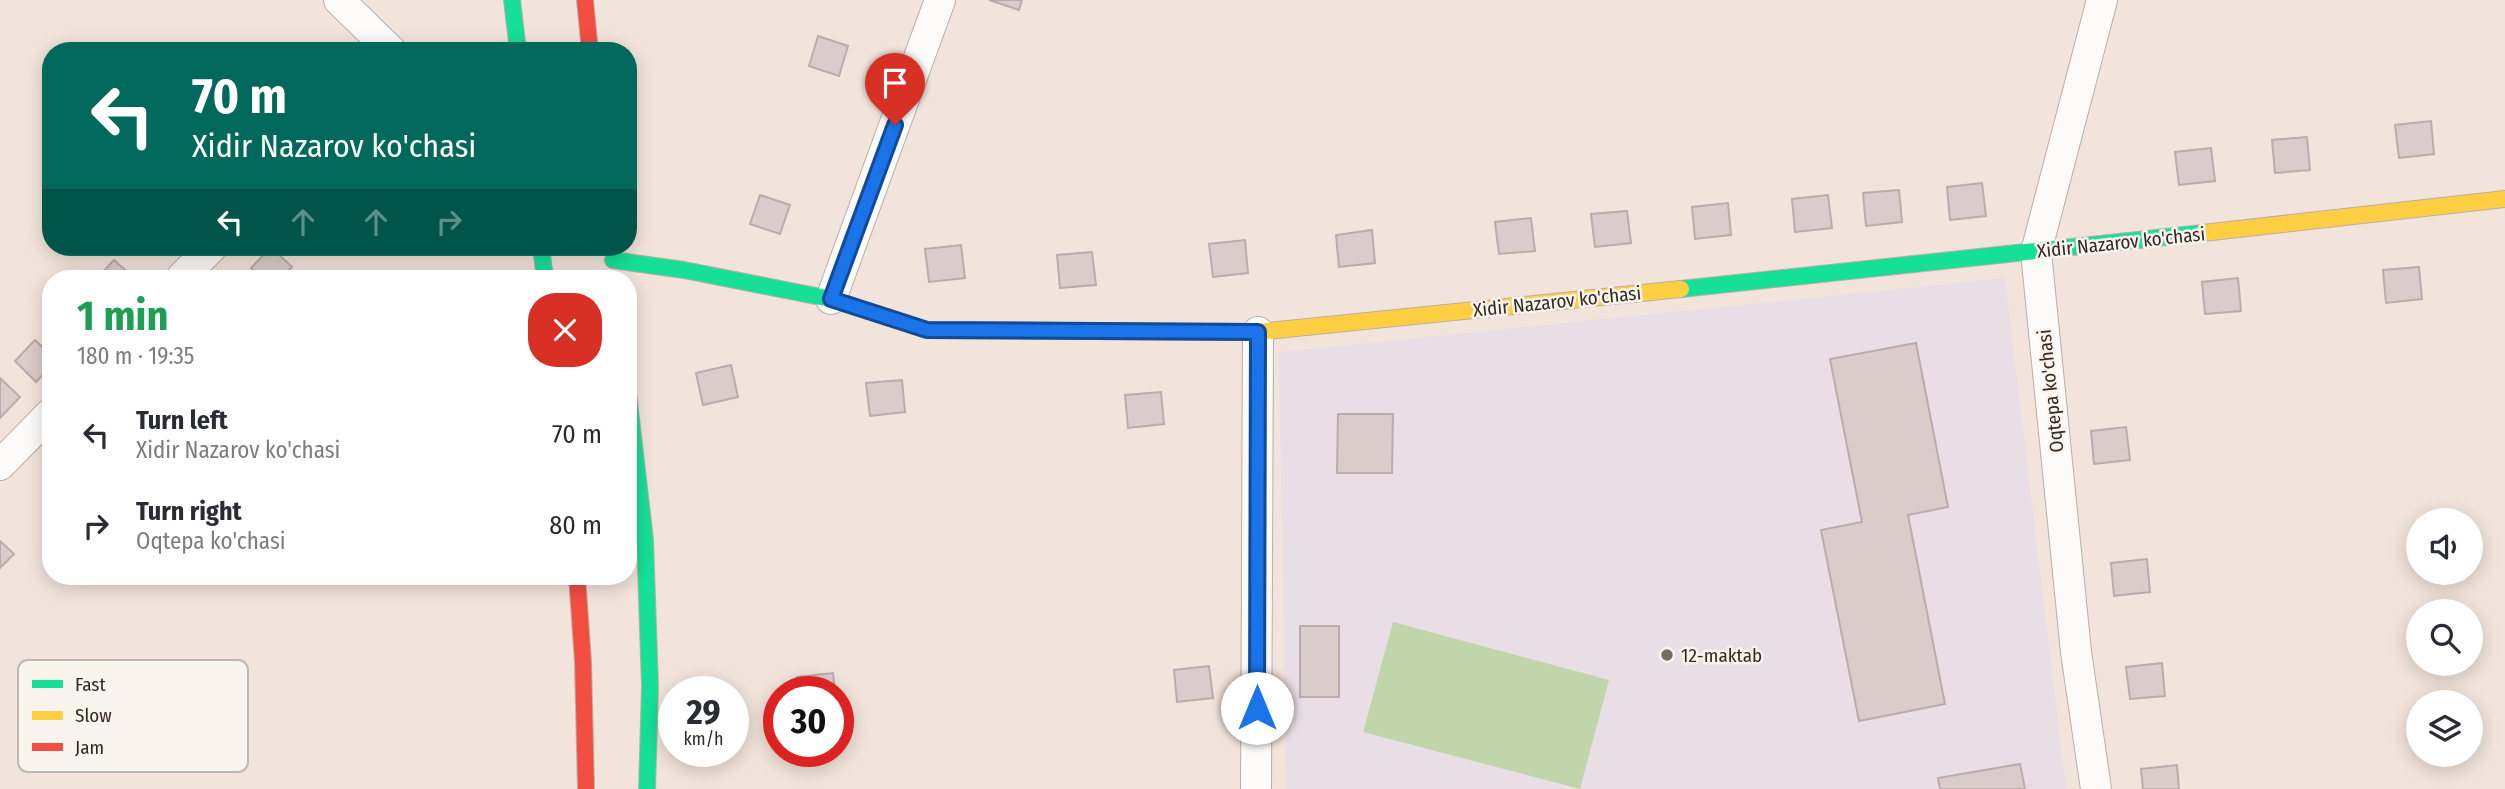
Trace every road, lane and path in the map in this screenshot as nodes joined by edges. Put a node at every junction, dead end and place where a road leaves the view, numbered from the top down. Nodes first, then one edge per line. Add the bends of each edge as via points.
1 (339, 0) edge
2 (512, 0) edge
3 (585, 0) edge
4 (940, 0) edge
5 (2102, 0) edge
6 (382, 42) edge
7 (517, 42) edge
8 (589, 42) edge
9 (2505, 199) edge
10 (2036, 252) junction
11 (203, 256) edge
12 (625, 256) edge
13 (189, 270) edge
14 (831, 299) junction
15 (1258, 332) junction
16 (42, 422) edge
17 (0, 465) edge
18 (637, 471) edge
19 (578, 585) edge
20 (586, 789) edge
21 (647, 789) edge
22 (1256, 789) edge
23 (2096, 789) edge

1 - 6 street
2 - 7 street
3 - 8 street
4 - 14 street
5 - 10 street, Oqtepa ko'chasi
9 - 10 street, Xidir Nazarov ko'chasi
10 - 15 street, Xidir Nazarov ko'chasi
10 - 23 street, Oqtepa ko'chasi via 2076,652
11 - 13 street
12 - 14 street, Xidir Nazarov ko'chasi
14 - 15 street, Xidir Nazarov ko'chasi via 927,330
15 - 22 street
16 - 17 street
18 - 21 street via 645,540 650,686
19 - 20 street

